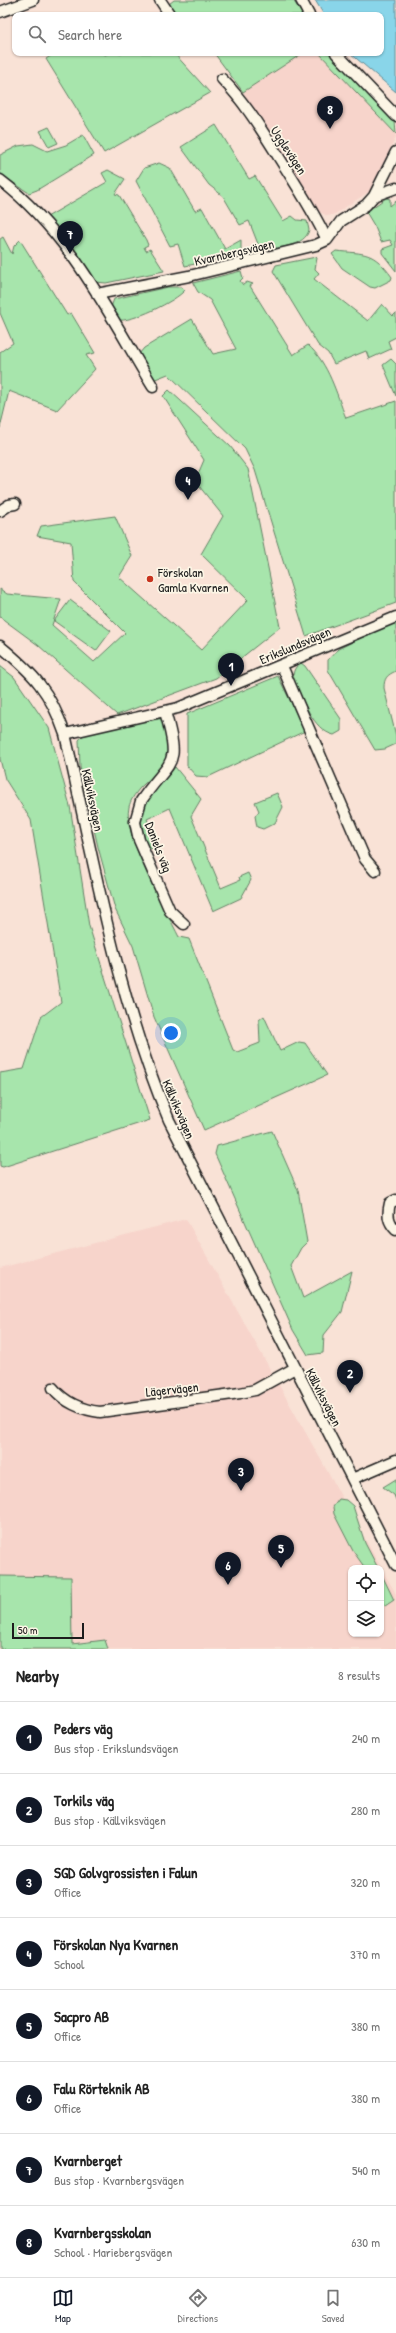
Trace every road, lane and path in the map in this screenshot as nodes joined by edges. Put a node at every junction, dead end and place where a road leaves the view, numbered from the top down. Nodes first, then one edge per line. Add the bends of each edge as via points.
1 (33, 0) edge
2 (160, 0) edge
3 (300, 0) edge
4 (0, 12) edge
5 (168, 12) edge
6 (307, 12) edge
7 (339, 56) edge
8 (222, 79) dead end
9 (396, 116) edge
10 (396, 152) edge
11 (0, 180) edge
12 (396, 188) edge
13 (374, 196) junction
14 (327, 240) junction
15 (97, 294) junction
16 (153, 388) dead end
17 (15, 504) dead end
18 (0, 511) edge
19 (396, 617) edge
20 (0, 646) edge
21 (282, 666) junction
22 (165, 712) junction
23 (65, 734) junction
24 (375, 871) dead end
25 (184, 924) dead end
26 (396, 1200) edge
27 (396, 1230) edge
28 (295, 1368) junction
29 (53, 1388) dead end
30 (396, 1460) edge
31 (352, 1479) junction
32 (396, 1565) edge

1 - 4 street
2 - 5 street
3 - 6 street
7 - 9 street
8 - 14 street, Ugglevägen via 246,107 265,136 313,212
10 - 13 street
11 - 15 street via 25,199 52,230
12 - 13 street
13 - 14 street via 363,207 341,221
14 - 15 street, Kvarnbergsvägen via 294,252
15 - 16 street
17 - 18 street
19 - 21 street, Erikslundsvägen
20 - 23 street, Källviksvägen via 38,680 50,698
21 - 22 street, Erikslundsvägen
21 - 24 street via 365,859
22 - 23 street, Erikslundsvägen
22 - 25 street, Daniels väg via 174,744 172,759 141,801 137,809 135,828 170,911
23 - 28 street, Källviksvägen via 115,962 139,1044 157,1093 182,1148
26 - 27 street via 390,1204 388,1213 390,1224
28 - 29 street, Lägervägen via 255,1390 240,1394 100,1412 82,1408 59,1396
28 - 31 street, Källviksvägen
30 - 31 street
31 - 32 street, Källviksvägen

